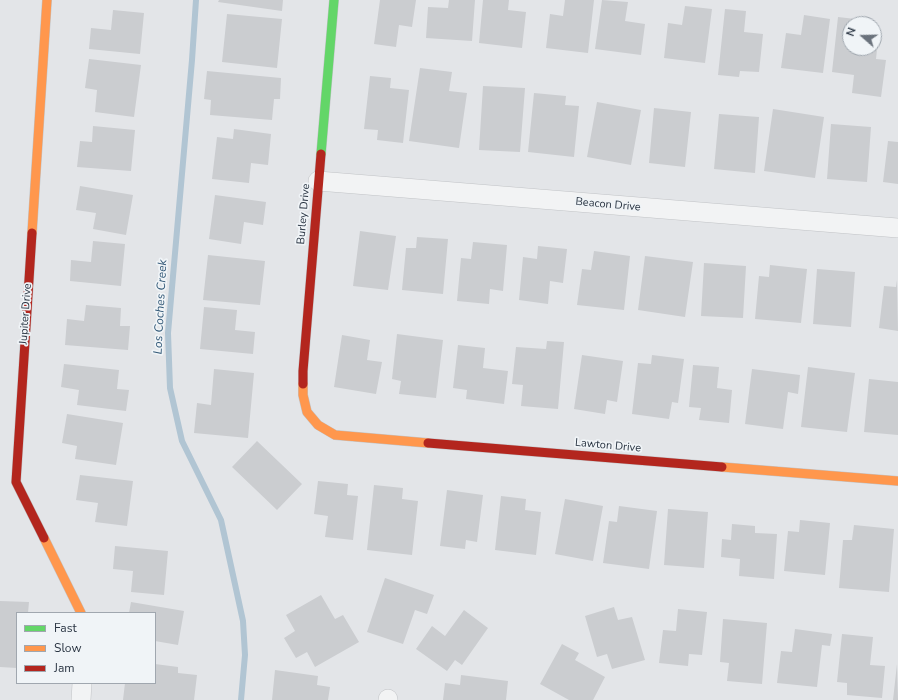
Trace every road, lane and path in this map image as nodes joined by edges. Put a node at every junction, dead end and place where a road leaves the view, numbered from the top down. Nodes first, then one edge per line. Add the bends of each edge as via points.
1 (47, 0) edge
2 (334, 0) edge
3 (318, 181) junction
4 (898, 228) edge
5 (318, 425) joint
6 (898, 481) edge
7 (81, 612) edge
8 (82, 684) edge
9 (81, 700) edge

1 - 7 street, Jupiter Drive via 16,482
2 - 3 street, Burley Drive
3 - 4 street, Beacon Drive
3 - 5 street, Burley Drive via 303,363 303,395 307,412
5 - 6 street, Lawton Drive via 335,435 354,437
8 - 9 street

